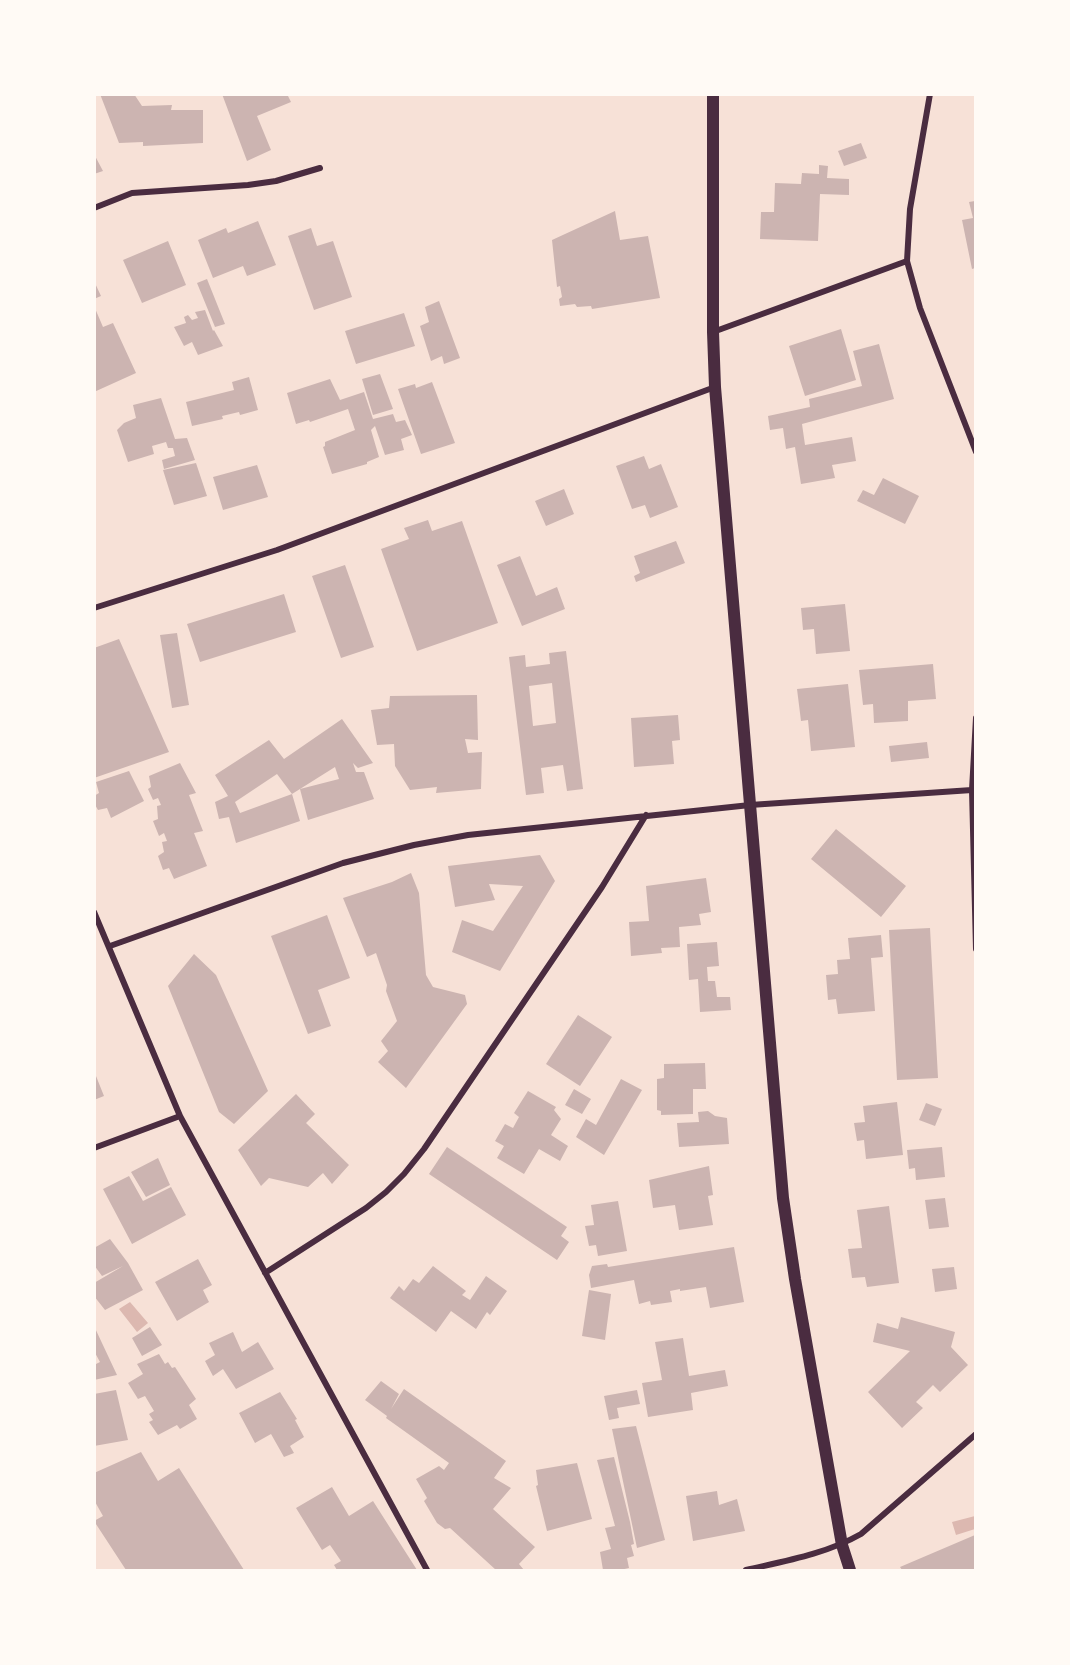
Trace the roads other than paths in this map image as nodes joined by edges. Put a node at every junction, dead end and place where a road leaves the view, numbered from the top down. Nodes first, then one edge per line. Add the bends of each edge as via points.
1 (713, 94) edge
2 (930, 94) edge
3 (320, 168) dead end
4 (94, 208) edge
5 (907, 261) junction
6 (713, 332) junction
7 (715, 387) junction
8 (975, 452) edge
9 (94, 608) edge
10 (975, 718) edge
11 (972, 790) junction
12 (750, 805) junction
13 (646, 815) junction
14 (94, 912) edge
15 (110, 946) junction
16 (975, 949) edge
17 (180, 1116) junction
18 (94, 1148) edge
19 (264, 1273) junction
20 (975, 1434) edge
21 (842, 1545) junction
22 (427, 1570) edge
23 (746, 1570) edge
24 (850, 1570) edge

1 - 6 main road
2 - 5 street via 910,209
3 - 4 street via 248,185 132,193
5 - 6 street
5 - 8 street via 920,308
6 - 7 main road
7 - 9 street via 277,550
7 - 12 main road
10 - 11 street
11 - 12 street
11 - 16 street
12 - 13 street
12 - 21 main road via 783,1198
13 - 15 street via 468,835 382,852
13 - 19 street via 595,897 404,1174 366,1208
14 - 15 street
15 - 17 street
17 - 18 street
17 - 19 street
19 - 22 street
20 - 21 street via 877,1521
21 - 23 street
21 - 24 main road

